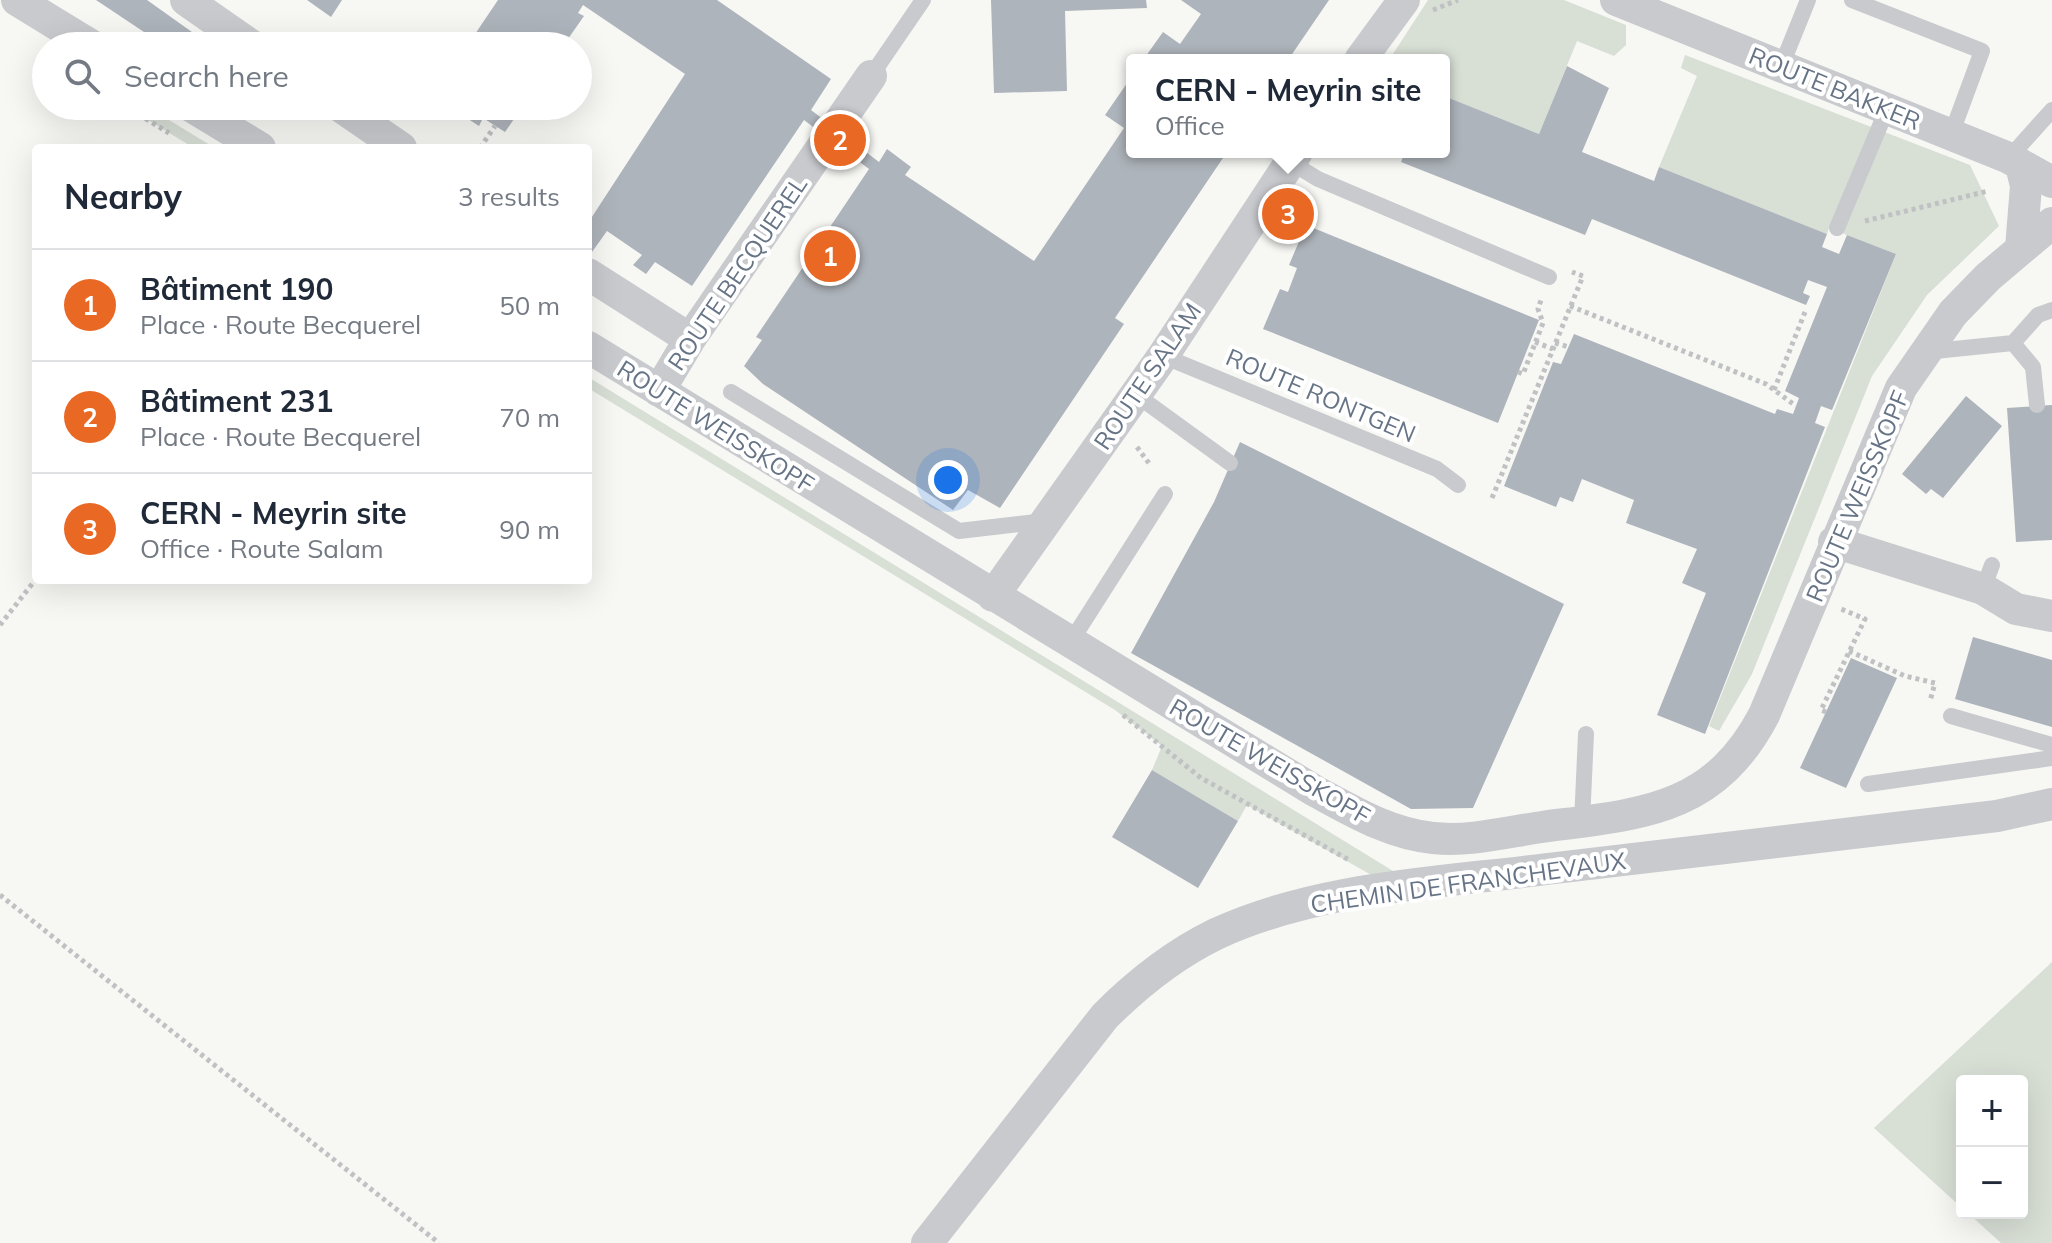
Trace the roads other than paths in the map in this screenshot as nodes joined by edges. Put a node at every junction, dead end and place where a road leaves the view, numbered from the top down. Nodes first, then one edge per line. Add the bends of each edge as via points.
1 (17, 0) edge
2 (923, 0) edge
3 (1404, 0) edge
4 (1616, 0) edge
5 (1808, 0) edge
6 (1852, 0) edge
7 (202, 4) edge
8 (69, 32) edge
9 (235, 32) edge
10 (1364, 54) edge
11 (1781, 67) junction
12 (871, 76) joint
13 (1887, 109) junction
14 (2052, 110) edge
15 (214, 120) edge
16 (360, 120) edge
17 (1951, 135) junction
18 (253, 144) edge
19 (395, 144) edge
20 (1292, 158) edge
21 (1294, 158) edge
22 (2015, 161) junction
23 (2052, 182) edge
24 (2052, 223) edge
25 (1837, 228) road end
26 (2021, 248) junction
27 (592, 277) edge
28 (1549, 277) road end
29 (2052, 310) edge
30 (690, 339) junction
31 (2013, 343) junction
32 (592, 349) edge
33 (1924, 352) junction
34 (1163, 356) junction
35 (659, 391) junction
36 (731, 392) dead end
37 (1135, 394) junction
38 (2037, 405) dead end
39 (1230, 463) dead end
40 (1458, 485) dead end
41 (1165, 494) dead end
42 (1049, 520) junction
43 (1834, 542) junction
44 (993, 596) junction
45 (2052, 616) edge
46 (1070, 643) junction
47 (1951, 716) road end
48 (1586, 734) dead end
49 (2052, 745) edge
50 (2052, 758) edge
51 (1868, 784) dead end
52 (2052, 804) edge
53 (1582, 822) junction
54 (927, 1243) edge

1 - 8 street
2 - 12 lane
3 - 10 street
4 - 11 street, ROUTE BAKKER
5 - 11 lane
6 - 17 lane via 1982,51
7 - 9 street
11 - 13 street, ROUTE BAKKER
12 - 30 street, ROUTE BECQUEREL
13 - 17 street, ROUTE BAKKER
13 - 25 lane
14 - 22 lane
15 - 18 street
16 - 19 street
17 - 22 street, ROUTE BAKKER
20 - 34 street, ROUTE SALAM
21 - 28 lane via 1318,179
22 - 23 street, ROUTE BAKKER
22 - 26 street via 2026,186
24 - 26 street, ROUTE WEISSKOPF
26 - 33 street, ROUTE WEISSKOPF via 1953,313
27 - 30 street
29 - 31 lane via 2038,315
30 - 35 street, ROUTE BECQUEREL
31 - 33 lane
31 - 38 lane via 2033,367
32 - 35 street, ROUTE WEISSKOPF
33 - 43 street, ROUTE WEISSKOPF via 1877,439
34 - 37 street, ROUTE SALAM
34 - 40 lane, ROUTE RONTGEN via 1437,469
35 - 44 street, ROUTE WEISSKOPF
36 - 42 lane via 959,531
37 - 39 lane
37 - 42 street, ROUTE SALAM
41 - 46 lane
42 - 44 street, ROUTE SALAM
43 - 45 street via 1988,577 2016,609
43 - 53 street, ROUTE WEISSKOPF via 1764,715 1737,756 1716,778 1687,796 1652,809
44 - 46 street, ROUTE WEISSKOPF
46 - 53 street, ROUTE WEISSKOPF via 1315,791 1387,826 1446,839
47 - 49 lane
48 - 53 lane
50 - 51 lane
52 - 54 street, CHEMIN DE FRANCHEVAUX via 1997,816 1388,889 1306,903 1244,923 1186,951 1105,1016

